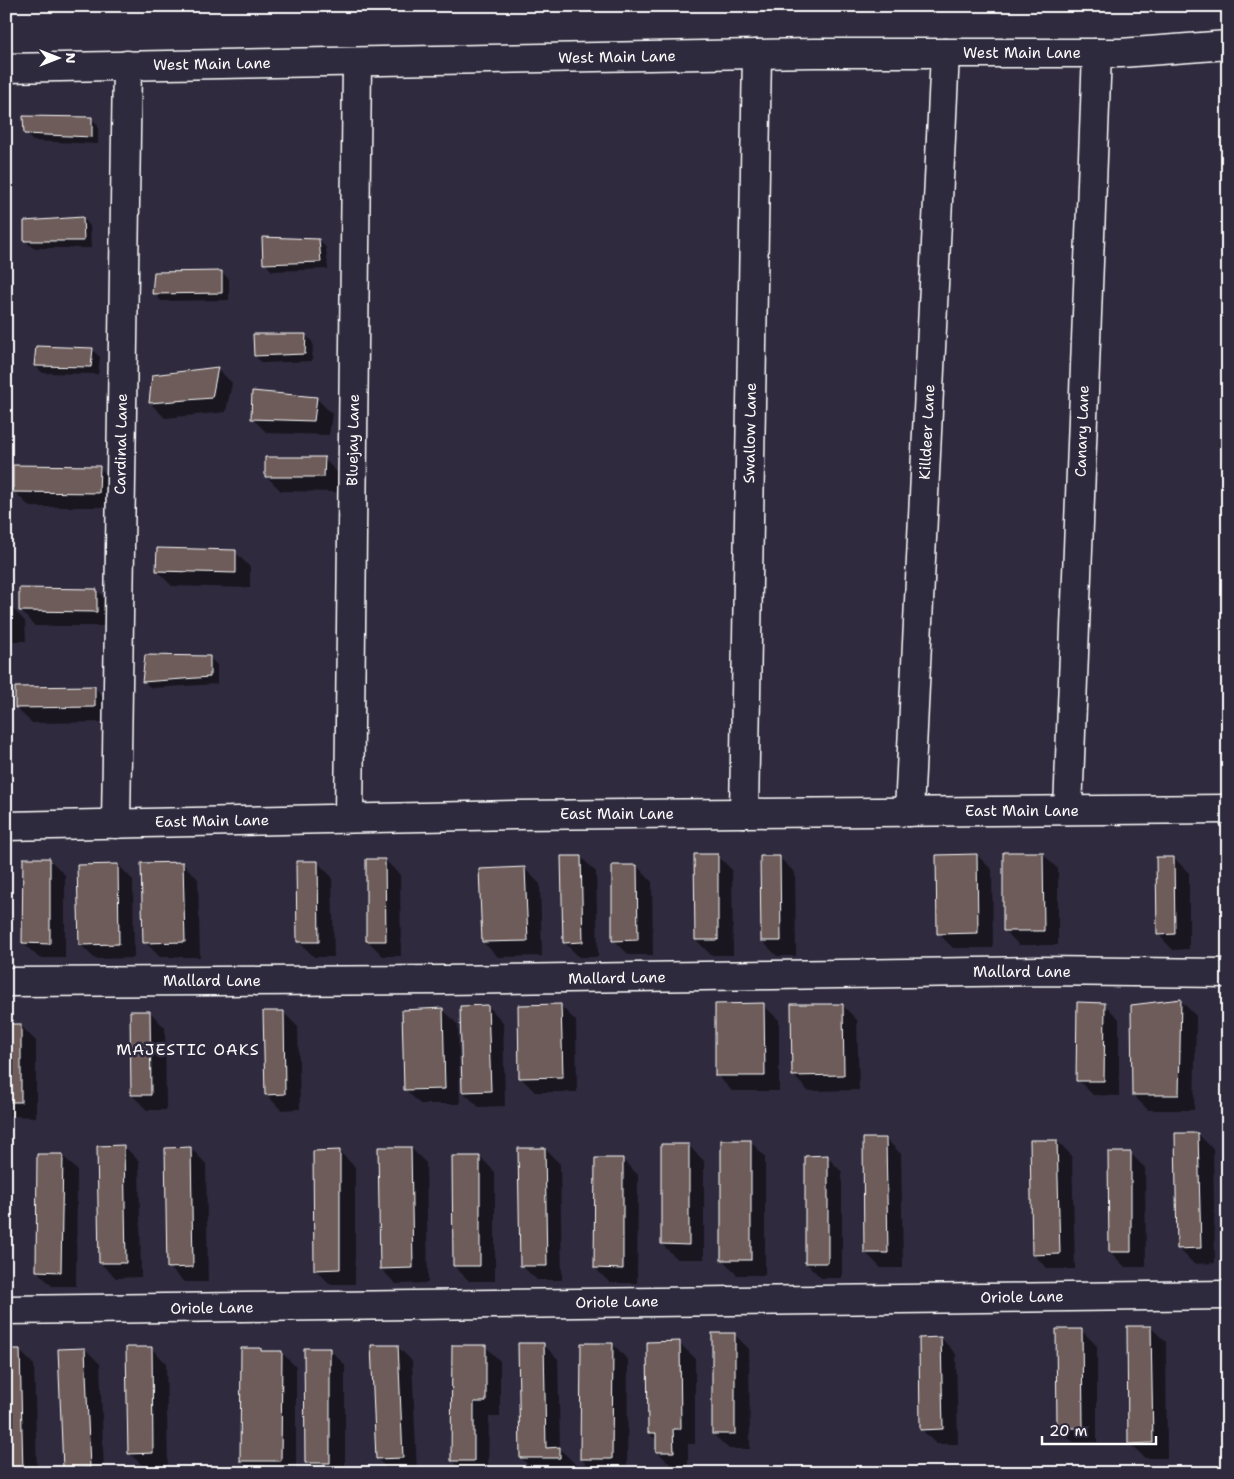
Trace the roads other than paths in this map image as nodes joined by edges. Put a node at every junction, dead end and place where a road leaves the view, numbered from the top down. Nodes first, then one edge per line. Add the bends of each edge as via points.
1 (1228, 45) edge
2 (945, 53) junction
3 (1097, 53) junction
4 (757, 54) junction
5 (357, 62) junction
6 (127, 65) junction
7 (6, 68) edge
8 (1228, 809) edge
9 (1068, 810) junction
10 (909, 812) junction
11 (744, 813) junction
12 (349, 818) junction
13 (116, 824) junction
14 (6, 826) edge
15 (1228, 973) edge
16 (6, 982) edge
17 (1228, 1295) edge
18 (6, 1310) edge

1 - 3 street, West Main Lane
2 - 3 street, West Main Lane
2 - 4 street, West Main Lane
2 - 10 street, Killdeer Lane
3 - 9 street, Canary Lane
4 - 5 street, West Main Lane
4 - 11 street, Swallow Lane
5 - 6 street, West Main Lane
5 - 12 street, Bluejay Lane
6 - 7 street, West Main Lane
6 - 13 street, Cardinal Lane
8 - 9 street, East Main Lane
9 - 10 street, East Main Lane
10 - 11 street, East Main Lane
11 - 12 street, East Main Lane
12 - 13 street, East Main Lane
13 - 14 street, East Main Lane
15 - 16 street, Mallard Lane
17 - 18 street, Oriole Lane

